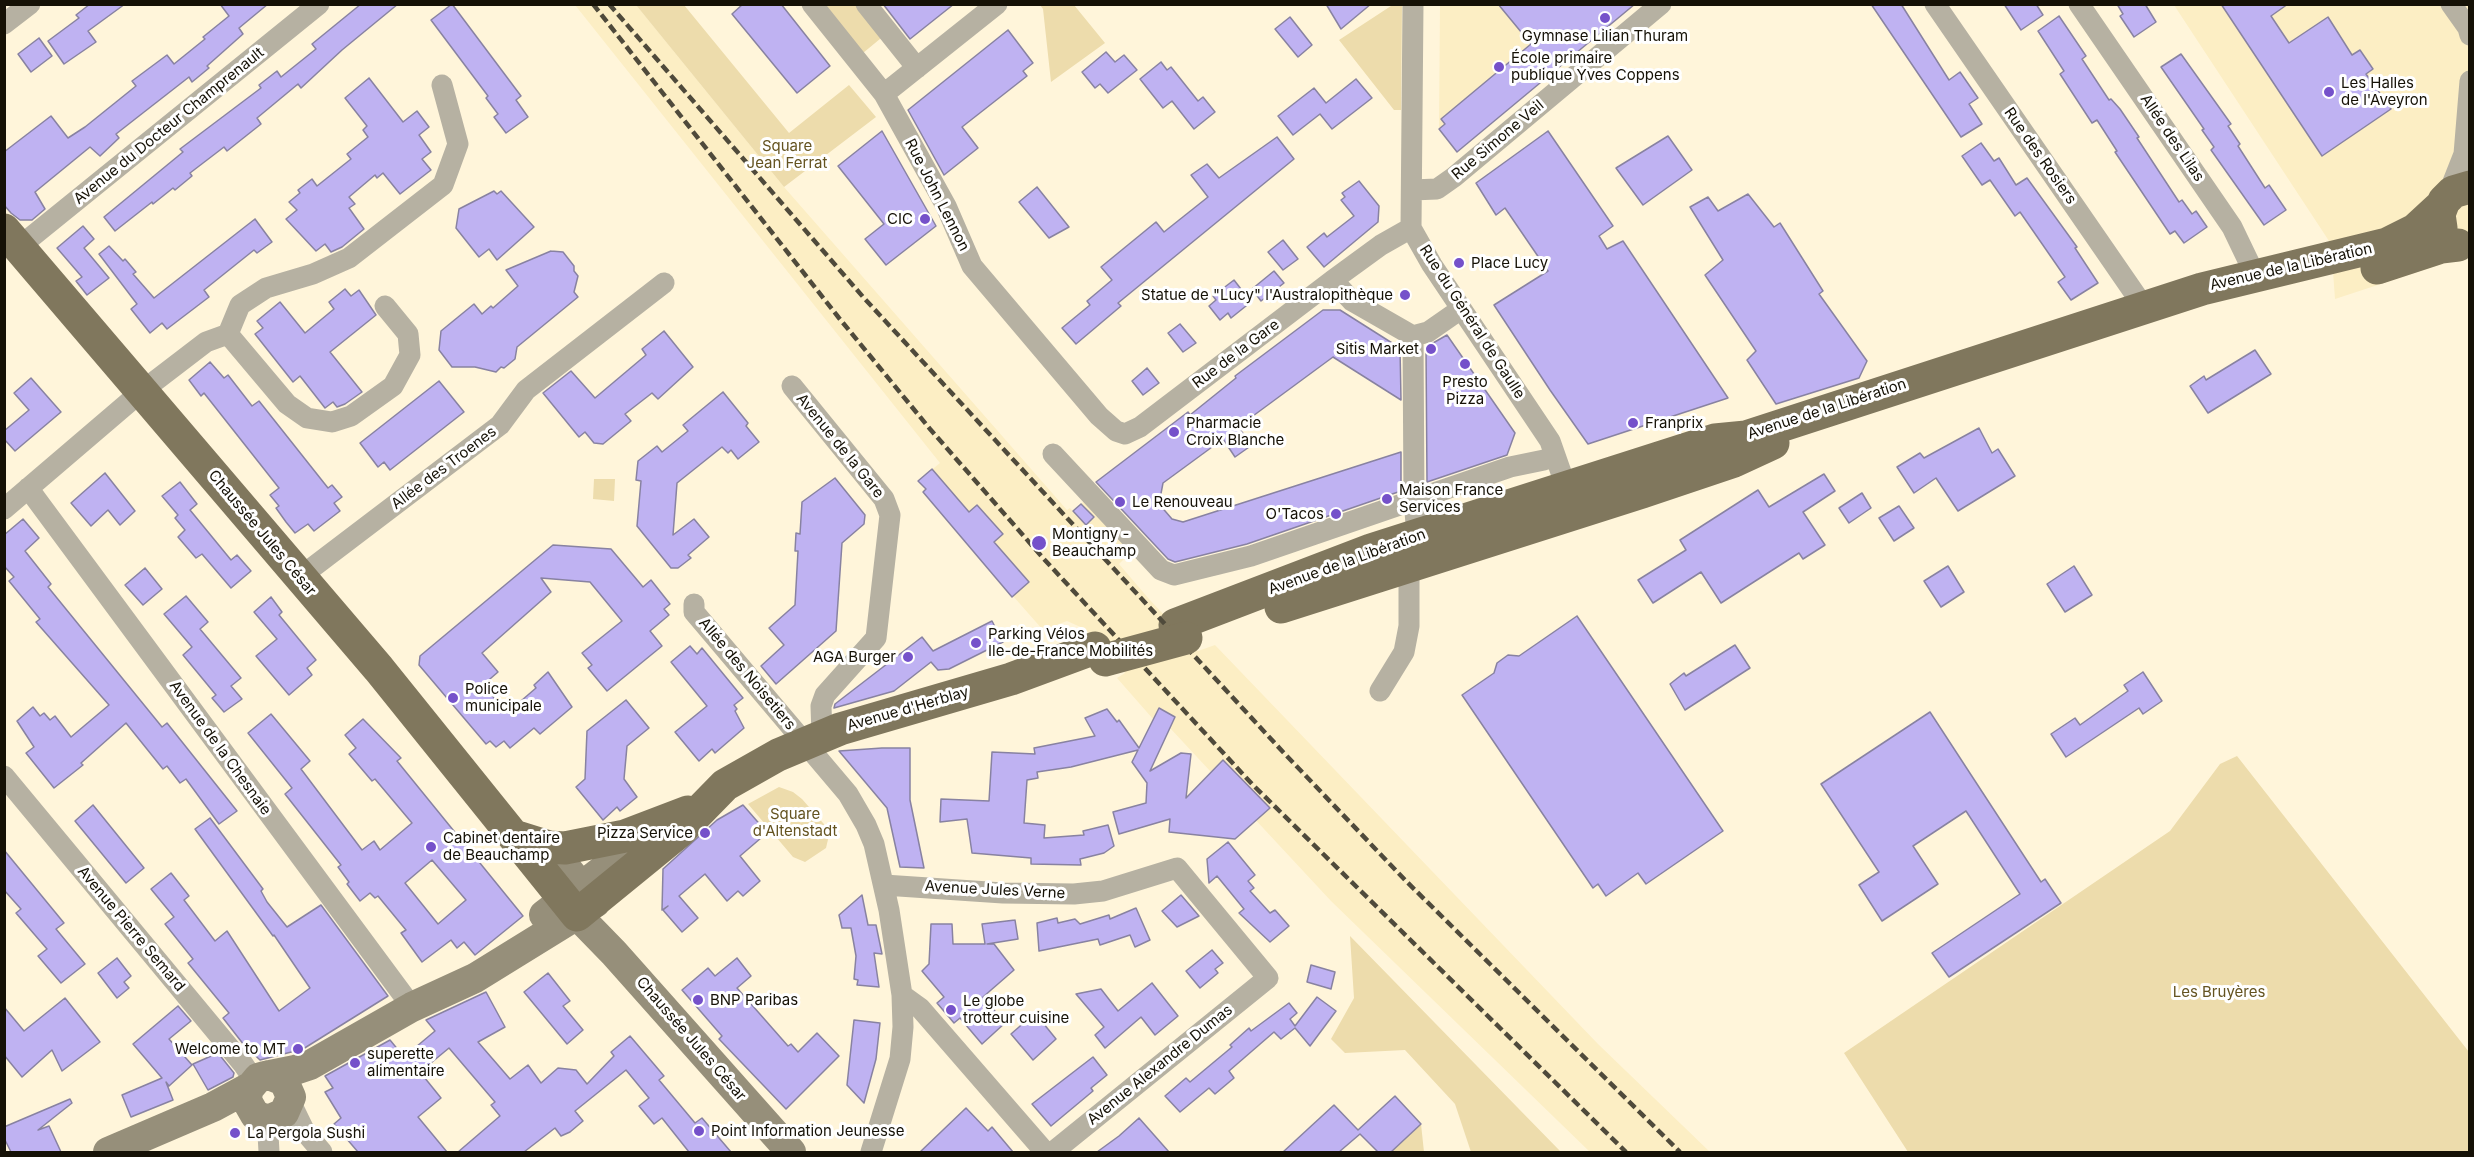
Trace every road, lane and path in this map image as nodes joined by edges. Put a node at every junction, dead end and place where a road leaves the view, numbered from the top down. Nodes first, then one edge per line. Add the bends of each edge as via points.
1 (30, 4) edge
2 (319, 4) edge
3 (812, 4) edge
4 (866, 4) edge
5 (997, 4) edge
6 (1413, 4) edge
7 (1661, 4) edge
8 (1935, 4) edge
9 (2079, 4) edge
10 (2451, 4) edge
11 (4, 24) edge
12 (2469, 35) edge
13 (917, 68) junction
14 (2469, 81) edge
15 (442, 85) dead end
16 (884, 94) junction
17 (2467, 158) edge
18 (1412, 190) junction
19 (2453, 197) edge
20 (1411, 228) junction
21 (12, 239) edge
22 (2464, 246) edge
23 (2256, 277) junction
24 (1333, 280) junction
25 (664, 283) dead end
26 (385, 306) dead end
27 (2144, 307) junction
28 (1461, 309) junction
29 (228, 334) junction
30 (1413, 336) junction
31 (1068, 380) joint
32 (792, 386) dead end
33 (142, 391) junction
34 (1053, 454) dead end
35 (1545, 460) dead end
36 (28, 488) junction
37 (1414, 500) junction
38 (1571, 500) junction
39 (4, 509) edge
40 (1408, 547) junction
41 (300, 576) junction
42 (694, 604) dead end
43 (1100, 654) joint
44 (1380, 692) dead end
45 (814, 739) junction
46 (4, 776) edge
47 (702, 806) junction
48 (665, 822) junction
49 (545, 858) junction
50 (884, 885) junction
51 (580, 901) junction
52 (537, 919) junction
53 (1268, 978) joint
54 (902, 995) junction
55 (412, 1007) junction
56 (310, 1065) junction
57 (257, 1082) junction
58 (213, 1107) junction
59 (278, 1110) junction
60 (108, 1152) edge
61 (269, 1152) edge
62 (322, 1152) edge
63 (791, 1152) edge
64 (871, 1152) edge
65 (1045, 1152) edge
66 (1053, 1152) edge

1 - 11 street
2 - 21 street, Avenue du Docteur Champrenault
3 - 16 street, Rue John Lennon
4 - 13 street
5 - 13 street
6 - 18 street, Rue du Général de Gaulle
7 - 18 street, Rue Simone Veil via 1454,177 1437,189
8 - 27 street, Rue des Rosiers
9 - 23 street, Allée des Lilas via 2232,227
10 - 12 street
13 - 16 street
14 - 17 street
15 - 29 street via 458,144 443,185 349,258 266,288 240,305
16 - 31 street, Rue John Lennon via 946,206 972,266
17 - 19 street
18 - 20 street, Rue du Général de Gaulle
19 - 22 main road, Avenue de la Libération via 2442,229
19 - 23 main road, Avenue de la Libération via 2415,231 2393,242
20 - 24 street, Rue de la Gare via 1380,245
20 - 28 street, Rue du Général de Gaulle
21 - 33 main road, Chaussée Jules César
22 - 38 main road, Avenue de la Libération via 2441,247 2394,264 2185,306 1805,428 1734,461
23 - 27 main road, Avenue de la Libération
24 - 30 street via 1352,301
24 - 31 street, Rue de la Gare via 1140,427 1125,434 1109,426
25 - 41 street, Allée des Troenes via 526,390 500,425
26 - 29 street via 408,334 410,355 393,386 351,416 332,422 307,418 287,404
27 - 38 main road, Avenue de la Libération via 1746,437 1715,440
28 - 30 street via 1428,332
28 - 38 street, Rue du Général de Gaulle via 1550,441
29 - 33 street via 206,342
30 - 37 street
32 - 45 street, Avenue de la Gare via 884,499 890,515 876,638 825,695
33 - 36 street
33 - 41 main road, Chaussée Jules César
34 - 37 street via 1167,575 1251,556
35 - 37 street via 1510,467
36 - 39 street
36 - 55 street, Avenue de la Chesnaie
37 - 40 street
38 - 40 main road, Avenue de la Libération
40 - 43 main road, Avenue de la Libération via 1181,631
40 - 44 street via 1409,626 1404,652
41 - 49 main road, Chaussée Jules César via 517,837
42 - 45 street, Allée des Noisetiers via 694,612
43 - 45 main road, Avenue d'Herblay
45 - 47 main road via 726,785
45 - 50 street, Allée des Noisetiers via 866,825
46 - 57 street, Avenue Pierre Semard
47 - 48 main road
47 - 51 main road via 680,831
48 - 49 main road via 625,836 565,848
48 - 51 main road
49 - 51 main road, Chaussée Jules César
49 - 52 main road
50 - 53 street, Avenue Jules Verne via 1074,894 1103,891 1177,868
50 - 54 street, Allée des Noisetiers
51 - 52 main road
51 - 55 main road via 475,978
51 - 63 main road, Chaussée Jules César via 614,953
52 - 55 main road
53 - 66 street, Avenue Alexandre Dumas
54 - 64 street, Allée des Noisetiers via 900,1059
54 - 65 street via 920,1008
55 - 56 main road
56 - 57 main road
56 - 59 main road
57 - 58 main road
57 - 59 main road via 248,1105
57 - 59 main road via 284,1081
58 - 59 main road
58 - 60 main road
59 - 61 street via 268,1134
59 - 62 street

